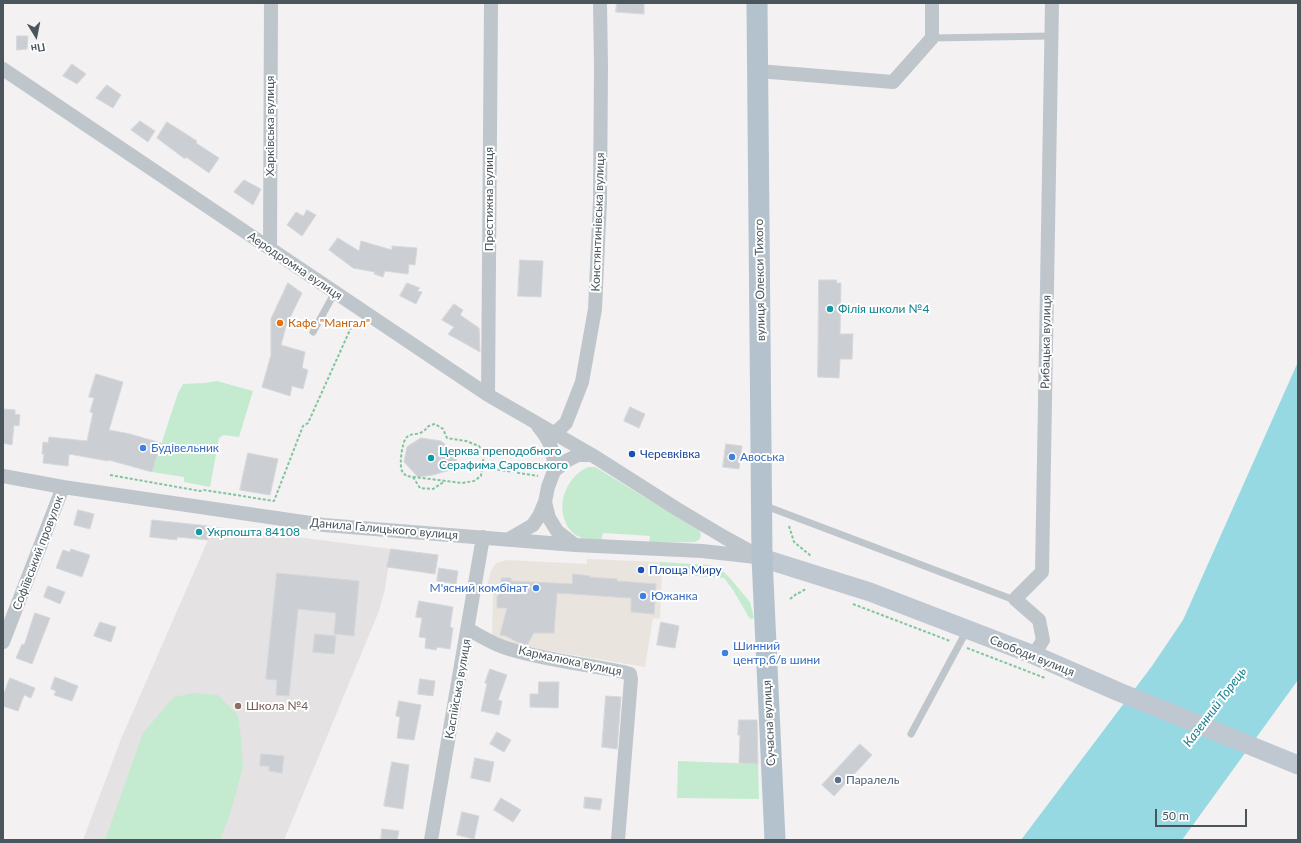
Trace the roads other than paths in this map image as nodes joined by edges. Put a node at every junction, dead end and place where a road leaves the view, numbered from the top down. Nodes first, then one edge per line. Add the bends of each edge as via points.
1 (271, 3) edge
2 (491, 3) edge
3 (600, 3) edge
4 (757, 3) edge
5 (932, 3) edge
6 (1052, 3) edge
7 (1051, 36) junction
8 (932, 38) junction
9 (3, 69) edge
10 (758, 71) junction
11 (270, 248) junction
12 (335, 292) junction
13 (313, 332) dead end
14 (488, 395) junction
15 (536, 424) junction
16 (555, 433) junction
17 (592, 455) junction
18 (552, 475) junction
19 (3, 476) edge
20 (64, 487) junction
21 (545, 502) junction
22 (761, 504) junction
23 (483, 537) junction
24 (509, 539) junction
25 (575, 545) junction
26 (762, 558) junction
27 (1017, 601) junction
28 (468, 629) junction
29 (967, 639) junction
30 (3, 642) edge
31 (1034, 656) junction
32 (911, 734) dead end
33 (1298, 764) edge
34 (432, 840) edge
35 (618, 840) edge
36 (775, 840) edge

1 - 11 street, Харківська вулиця
2 - 14 street, Престижна вулиця
3 - 16 street, Констянтинівська вулиця via 600,201 595,309 582,382 566,423
4 - 10 main road, вулиця Олекси Тихого
5 - 8 street
6 - 7 street, Рибацька вулиця
7 - 8 lane
7 - 27 street, Рибацька вулиця via 1042,572 1015,599
8 - 10 street via 893,82
9 - 11 street, Аеродромна вулиця
10 - 22 main road, вулиця Олекси Тихого
11 - 12 street, Аеродромна вулиця
12 - 13 lane
12 - 14 street, Аеродромна вулиця
14 - 15 street, Аеродромна вулиця
15 - 16 street, Аеродромна вулиця
15 - 18 street via 552,446
16 - 17 street, Аеродромна вулиця
17 - 18 street via 578,456 566,461
17 - 26 street via 718,534
18 - 21 street
19 - 20 street, Данила Галицького вулиця
20 - 23 street, Данила Галицького вулиця via 324,525
20 - 30 street, Софіївський провулок
21 - 24 street via 533,525
21 - 25 street via 549,518 557,531
22 - 26 main road, вулиця Олекси Тихого
22 - 27 lane
23 - 24 street, Данила Галицького вулиця
23 - 28 street, Каспійська вулиця
24 - 25 street, Данила Галицького вулиця
25 - 26 street via 702,551
26 - 29 main road, Свободи вулиця via 870,592
26 - 36 main road, Сучасна вулиця
27 - 31 street via 1039,620 1043,640
28 - 34 street, Каспійська вулиця
28 - 35 street, Кармалюка вулиця via 506,648 630,674
29 - 31 main road, Свободи вулиця
29 - 32 lane
31 - 33 main road, Свободи вулиця

